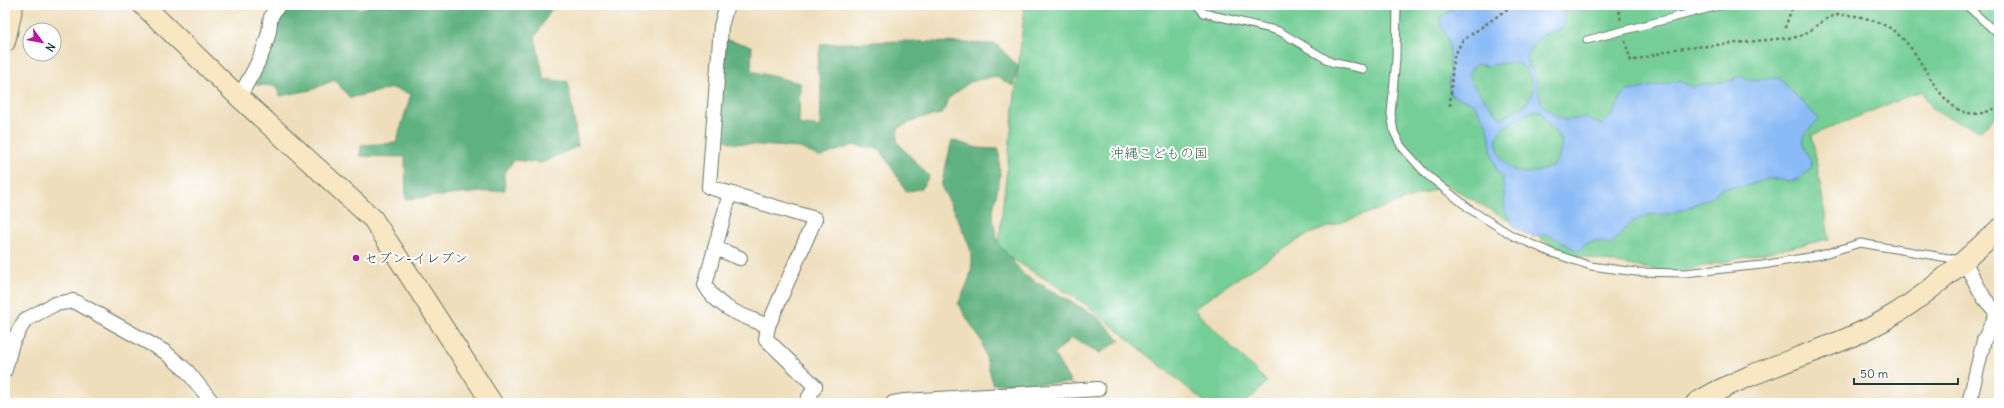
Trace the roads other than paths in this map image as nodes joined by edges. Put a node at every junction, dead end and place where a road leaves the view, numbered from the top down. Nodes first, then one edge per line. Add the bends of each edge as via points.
1 (13, 5) edge
2 (144, 5) edge
3 (727, 5) edge
4 (1197, 5) edge
5 (1397, 5) edge
6 (1722, 5) edge
7 (1966, 5) edge
8 (271, 8) edge
9 (1999, 35) edge
10 (1587, 40) dead end
11 (5, 42) edge
12 (1363, 69) dead end
13 (239, 97) junction
14 (730, 193) junction
15 (1999, 229) edge
16 (715, 248) junction
17 (740, 258) dead end
18 (1964, 261) junction
19 (1998, 311) edge
20 (768, 326) junction
21 (1995, 330) edge
22 (5, 370) edge
23 (1098, 390) dead end
24 (213, 403) edge
25 (492, 403) edge
26 (806, 403) edge
27 (893, 403) edge
28 (1696, 403) edge
29 (1969, 403) edge

1 - 11 street
2 - 13 street
3 - 14 street via 721,26 710,186
4 - 12 lane via 1204,12 1279,31 1331,62
5 - 18 lane via 1391,114 1394,132 1401,146 1426,174 1471,210 1520,239 1591,266 1636,272 1684,273 1762,265 1821,255 1860,243
6 - 10 lane
7 - 9 lane
8 - 13 street via 268,37 256,68
13 - 25 street via 373,219
14 - 16 street
14 - 20 street via 815,219
15 - 18 street
16 - 17 street
16 - 20 street via 706,285 711,296 728,309
18 - 19 street via 1984,298
18 - 28 street via 1910,305 1882,322 1854,336 1762,371
19 - 21 street
20 - 26 street via 766,339 815,386
21 - 29 street via 1984,340
22 - 24 street via 12,343 25,320 55,304 74,301 165,352 187,371
23 - 27 street

